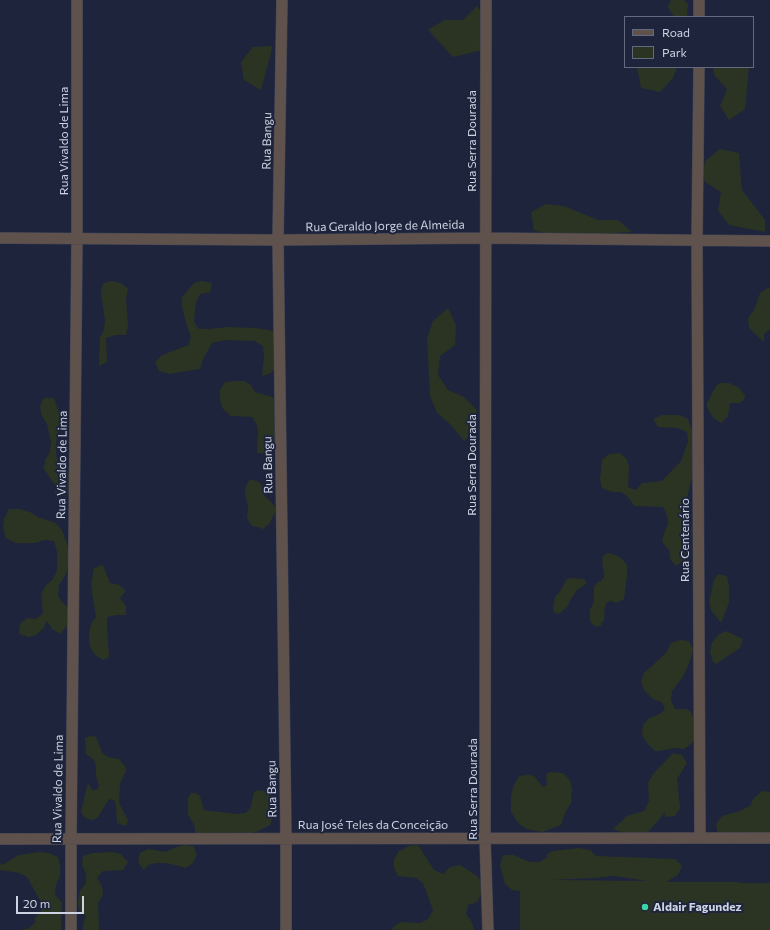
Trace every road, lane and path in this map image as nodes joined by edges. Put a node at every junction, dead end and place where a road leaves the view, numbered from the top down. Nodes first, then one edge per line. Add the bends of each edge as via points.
1 (77, 0) edge
2 (282, 0) edge
3 (486, 0) edge
4 (699, 0) edge
5 (699, 16) edge
6 (699, 68) edge
7 (0, 238) edge
8 (485, 238) junction
9 (77, 239) junction
10 (278, 240) junction
11 (697, 241) junction
12 (770, 241) edge
13 (286, 838) junction
14 (486, 838) junction
15 (700, 838) junction
16 (770, 838) edge
17 (0, 839) edge
18 (71, 839) junction
19 (71, 930) edge
20 (286, 930) edge
21 (488, 930) edge

1 - 9 street, Rua Vivaldo de Lima
2 - 10 street, Rua Bangu
3 - 8 street, Rua Serra Dourada
4 - 5 street
6 - 11 street, Rua Centenário
7 - 9 street, Rua Geraldo Jorge de Almeida
8 - 10 street, Rua Geraldo Jorge de Almeida
8 - 11 street, Rua Geraldo Jorge de Almeida
8 - 14 street, Rua Serra Dourada
9 - 10 street, Rua Geraldo Jorge de Almeida
9 - 18 street, Rua Vivaldo de Lima
10 - 13 street, Rua Bangu
11 - 12 street, Rua Geraldo Jorge de Almeida
11 - 15 street, Rua Centenário
13 - 14 street, Rua José Teles da Conceição
13 - 18 street, Rua José Teles da Conceição
13 - 20 street, Rua Bangu
14 - 15 street, Rua José Teles da Conceição
14 - 21 street, Rua Serra Dourada
15 - 16 street, Rua José Teles da Conceição
17 - 18 street, Rua José Teles da Conceição
18 - 19 street, Rua Vivaldo de Lima

